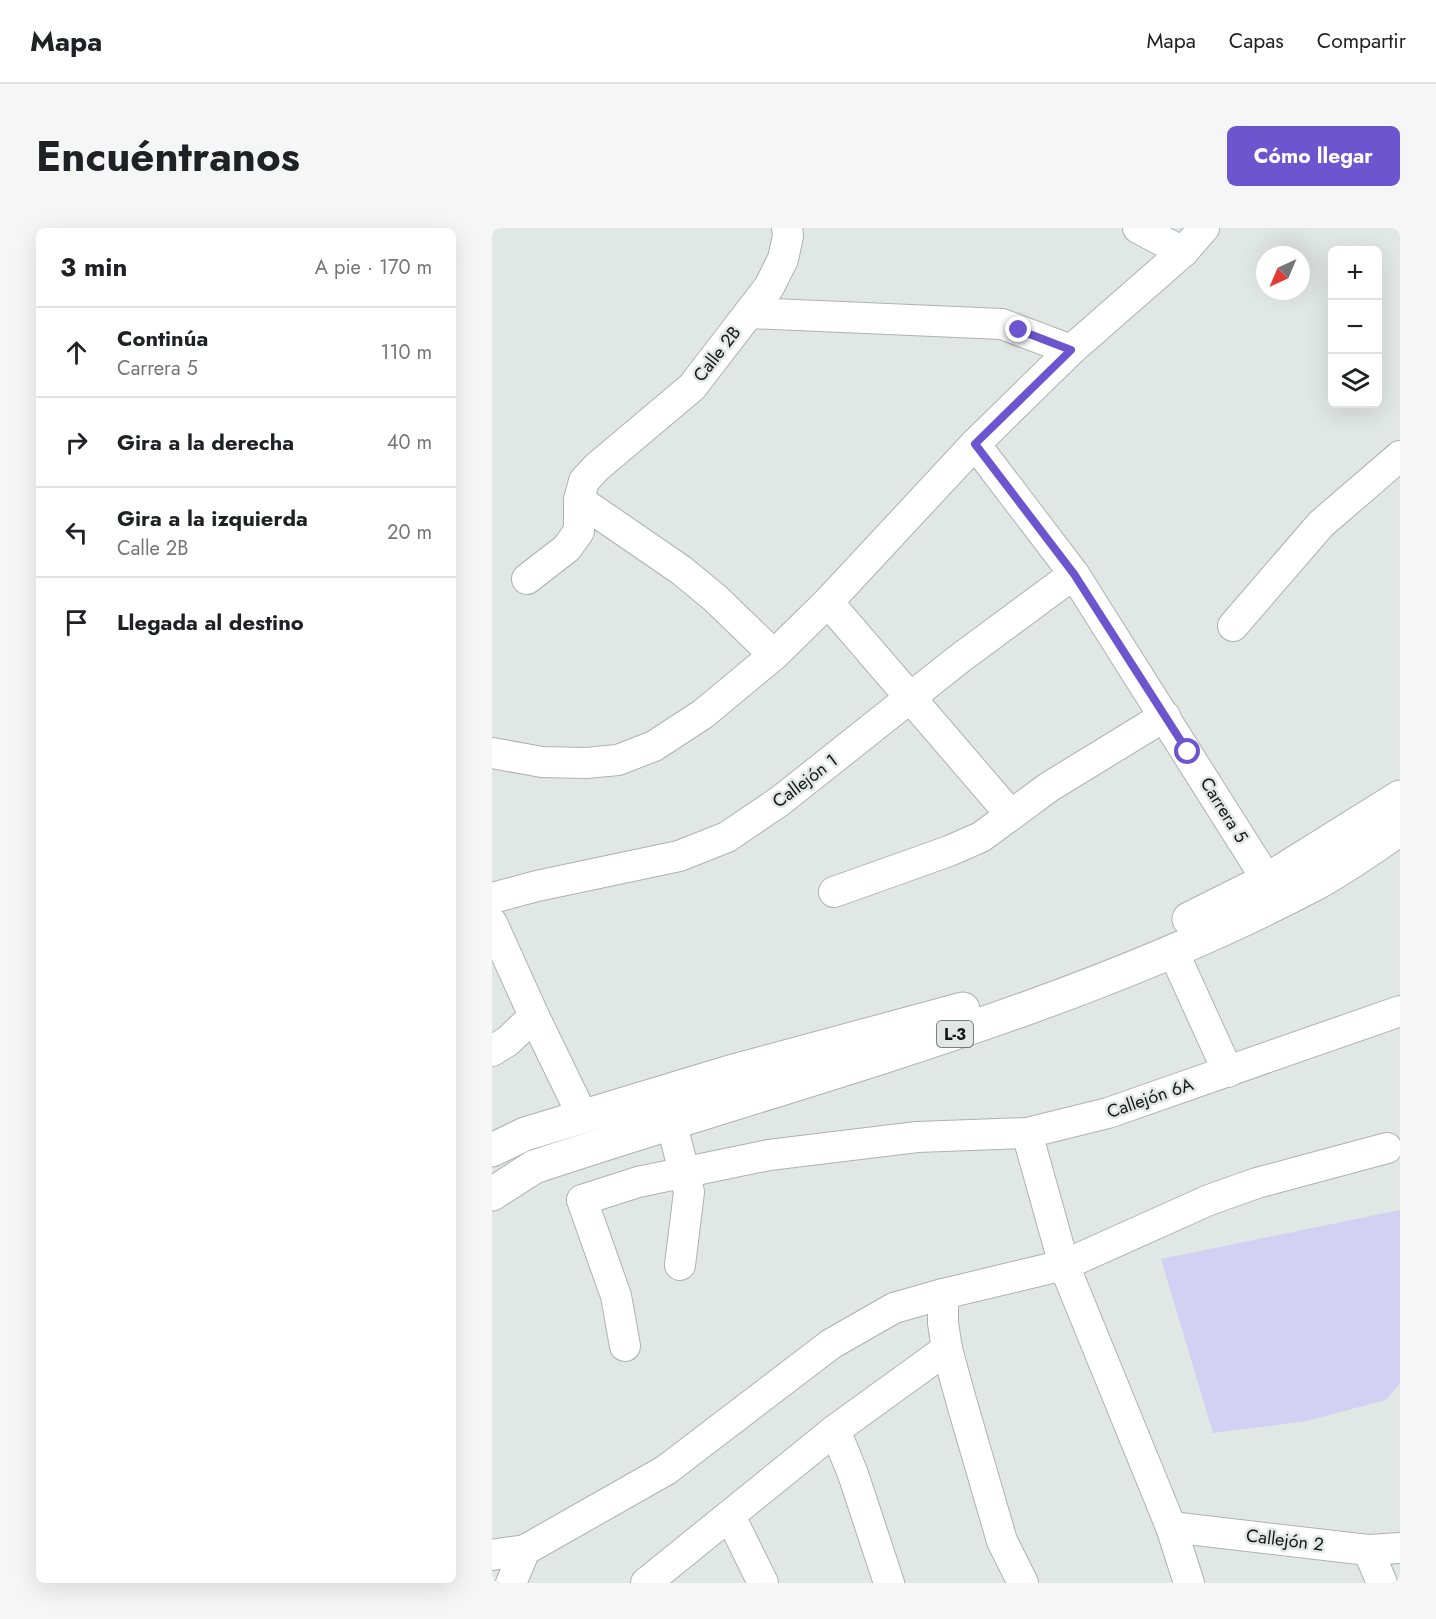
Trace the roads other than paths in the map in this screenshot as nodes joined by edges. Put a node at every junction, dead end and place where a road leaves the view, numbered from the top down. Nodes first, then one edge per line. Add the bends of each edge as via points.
1 (787, 228) edge
2 (1138, 228) edge
3 (1204, 228) edge
4 (1183, 252) junction
5 (749, 312) junction
6 (1071, 350) junction
7 (975, 444) junction
8 (1400, 456) edge
9 (579, 500) junction
10 (1074, 574) junction
11 (527, 579) dead end
12 (828, 602) junction
13 (1233, 626) dead end
14 (774, 655) junction
15 (912, 698) junction
16 (1165, 716) junction
17 (492, 753) edge
18 (1400, 797) edge
19 (1011, 815) junction
20 (1400, 829) edge
21 (1267, 880) junction
22 (834, 892) dead end
23 (492, 898) edge
24 (492, 923) edge
25 (1173, 951) junction
26 (1400, 1011) edge
27 (534, 1016) junction
28 (492, 1051) edge
29 (1228, 1072) junction
30 (583, 1117) junction
31 (671, 1121) junction
32 (1027, 1133) junction
33 (1387, 1148) dead end
34 (492, 1150) edge
35 (569, 1155) junction
36 (685, 1173) junction
37 (492, 1194) edge
38 (582, 1200) junction
39 (680, 1265) dead end
40 (1064, 1265) junction
41 (943, 1294) junction
42 (625, 1346) dead end
43 (947, 1349) junction
44 (835, 1430) junction
45 (730, 1516) junction
46 (1171, 1527) junction
47 (1400, 1548) edge
48 (525, 1550) junction
49 (1368, 1550) junction
50 (492, 1555) edge
51 (660, 1578) edge
52 (511, 1583) edge
53 (763, 1583) edge
54 (889, 1583) edge
55 (1023, 1583) edge
56 (1189, 1583) edge
57 (1382, 1583) edge

1 - 5 street via 783,259 769,287
2 - 4 street
3 - 4 street
4 - 6 street
5 - 6 street, Calle 2B via 1002,324
5 - 9 street, Calle 2B via 692,387 584,481
6 - 7 street
7 - 10 street, Carrera 5
7 - 12 street
8 - 13 street via 1321,524
9 - 11 street, Calle 2B via 579,531 567,548
9 - 14 street via 681,570
10 - 15 street, Callejón 1
10 - 16 street, Carrera 5
12 - 14 street
12 - 15 street
14 - 17 street via 703,714 654,746 618,760 542,762
15 - 19 street
15 - 23 street, Callejón 1 via 780,801 727,837 679,856
16 - 19 street via 1048,787
16 - 21 street, Carrera 5
18 - 21 main road, L-3
19 - 22 street via 981,837 949,851
20 - 25 main road, L-3 via 1315,884
21 - 30 main road, L-3 via 1153,938 1005,998 730,1072
24 - 27 street
25 - 29 street
25 - 31 main road, L-3 via 964,1032
26 - 29 street, Callejón 6A
27 - 28 street
27 - 30 street
29 - 32 street, Callejón 6A via 1108,1113
30 - 34 main road, L-3 via 525,1134
31 - 35 main road, L-3
31 - 36 street
32 - 36 street, Callejón 6A via 866,1142 770,1155
32 - 40 street
33 - 40 street via 1209,1200
35 - 37 main road, L-3 via 534,1167
35 - 38 street
36 - 38 street, Callejón 6A via 638,1182
36 - 39 street via 688,1210
38 - 42 street via 616,1296
40 - 41 street
40 - 46 street
41 - 43 street
41 - 48 street via 894,1308 831,1344 666,1470
43 - 44 street
43 - 55 street via 1002,1541
44 - 45 street
44 - 54 street
45 - 51 street
45 - 53 street
46 - 49 street, Callejón 2
46 - 56 street
47 - 49 street, Callejón 2
48 - 50 street
48 - 52 street
49 - 57 street

